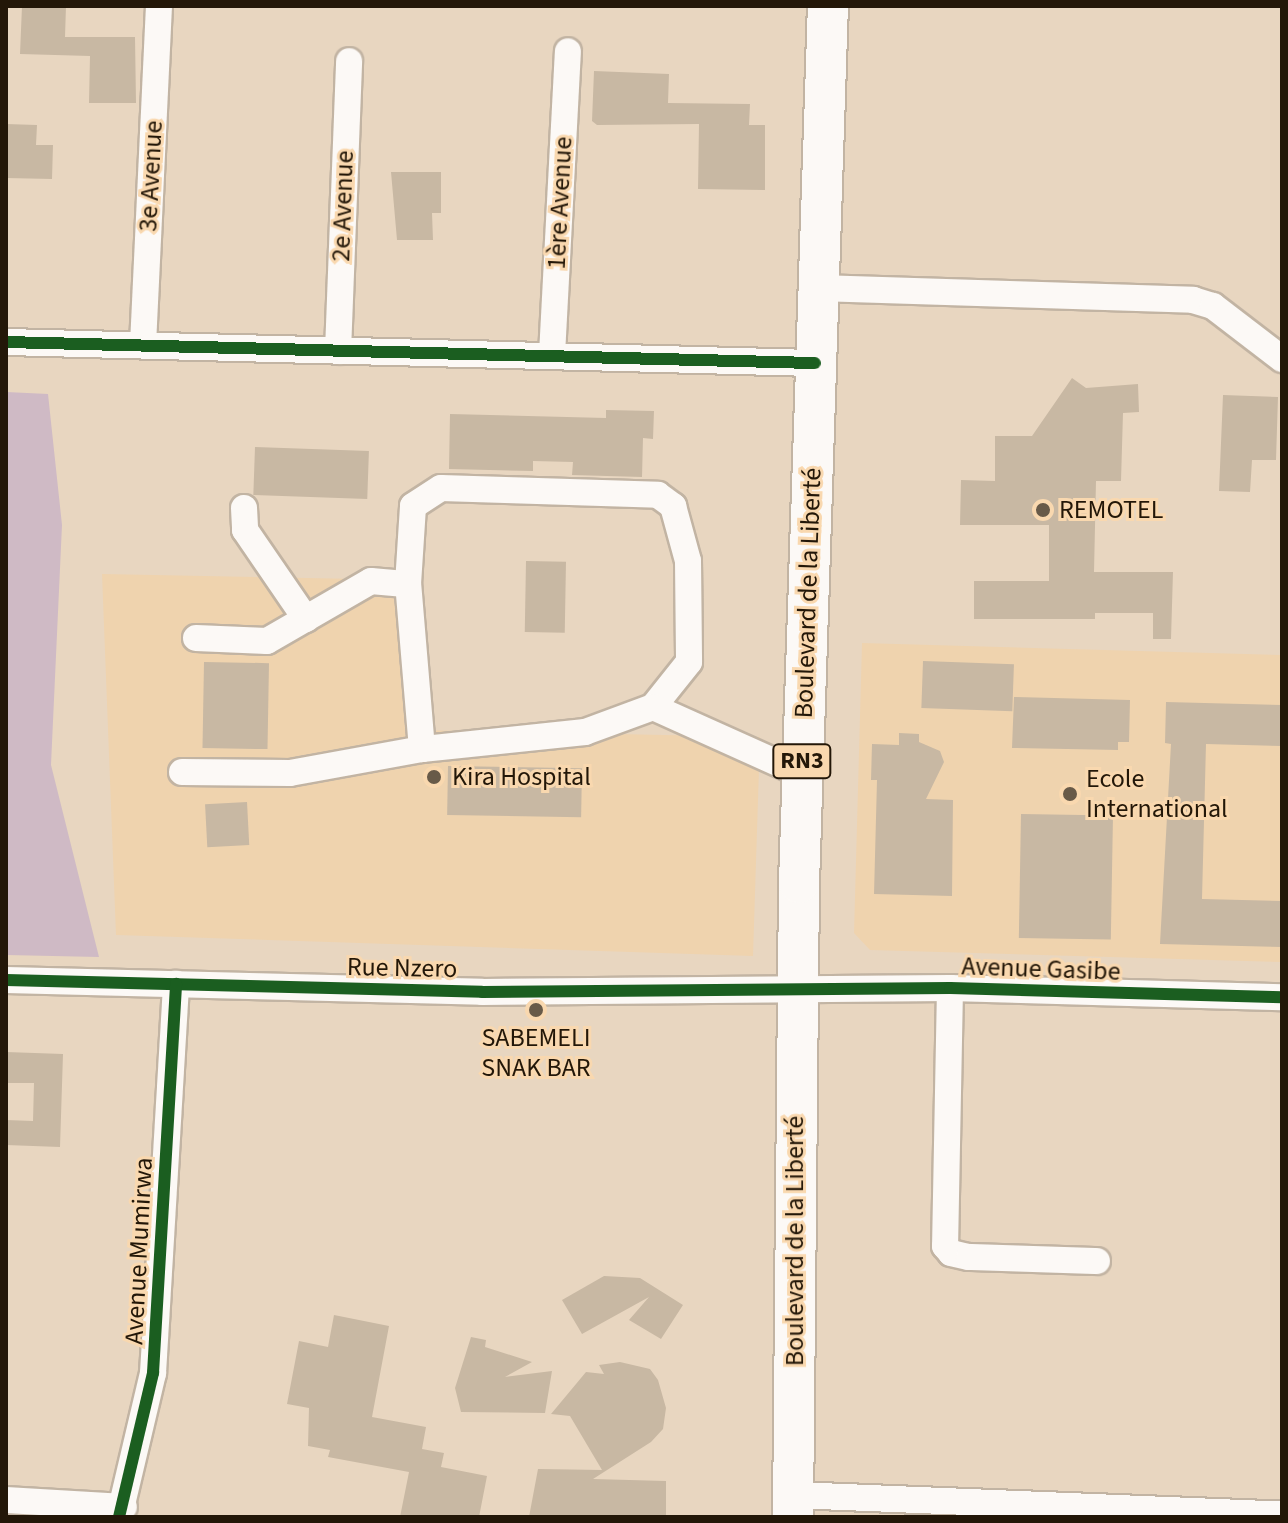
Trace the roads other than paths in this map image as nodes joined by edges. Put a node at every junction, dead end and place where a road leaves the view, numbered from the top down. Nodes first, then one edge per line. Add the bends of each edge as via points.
1 (159, 6) edge
2 (828, 6) edge
3 (568, 51) dead end
4 (349, 61) dead end
5 (818, 288) junction
6 (6, 342) edge
7 (143, 345) junction
8 (338, 351) junction
9 (552, 355) junction
10 (1282, 359) edge
11 (815, 363) junction
12 (244, 508) dead end
13 (408, 584) junction
14 (306, 619) junction
15 (196, 638) dead end
16 (653, 707) junction
17 (422, 749) junction
18 (182, 772) dead end
19 (802, 774) junction
20 (6, 980) edge
21 (176, 984) junction
22 (950, 988) junction
23 (798, 993) junction
24 (1282, 997) edge
25 (1097, 1261) dead end
26 (6, 1500) edge
27 (794, 1506) edge
28 (863, 1509) edge
29 (122, 1512) edge
30 (1106, 1512) edge
31 (1282, 1515) edge

1 - 7 street, 3e Avenue
2 - 5 highway, Boulevard de la Liberté / RN3
3 - 9 street, 1ère Avenue
4 - 8 street, 2e Avenue
5 - 10 street via 1193,300 1213,306
5 - 11 highway, Boulevard de la Liberté / RN3
6 - 7 street
7 - 8 street
8 - 9 street
9 - 11 street
11 - 19 highway, Boulevard de la Liberté / RN3
12 - 14 street via 245,530
13 - 14 street via 371,581
13 - 16 street via 413,506 441,488 658,495 673,506 688,561 689,662
13 - 17 street
14 - 15 street via 267,641
16 - 17 street via 585,732
16 - 19 street
17 - 18 street via 290,773
19 - 23 highway, Boulevard de la Liberté / RN3
20 - 21 street, Rue Nzero
21 - 23 street, Rue Nzero
21 - 29 street, Avenue Mumirwa via 153,1373
22 - 23 street, Avenue Gasibe
22 - 24 street, Avenue Gasibe
22 - 25 street via 945,1246 969,1257
23 - 27 highway, Boulevard de la Liberté / RN3
26 - 29 street
27 - 28 street
28 - 30 street
30 - 31 street

